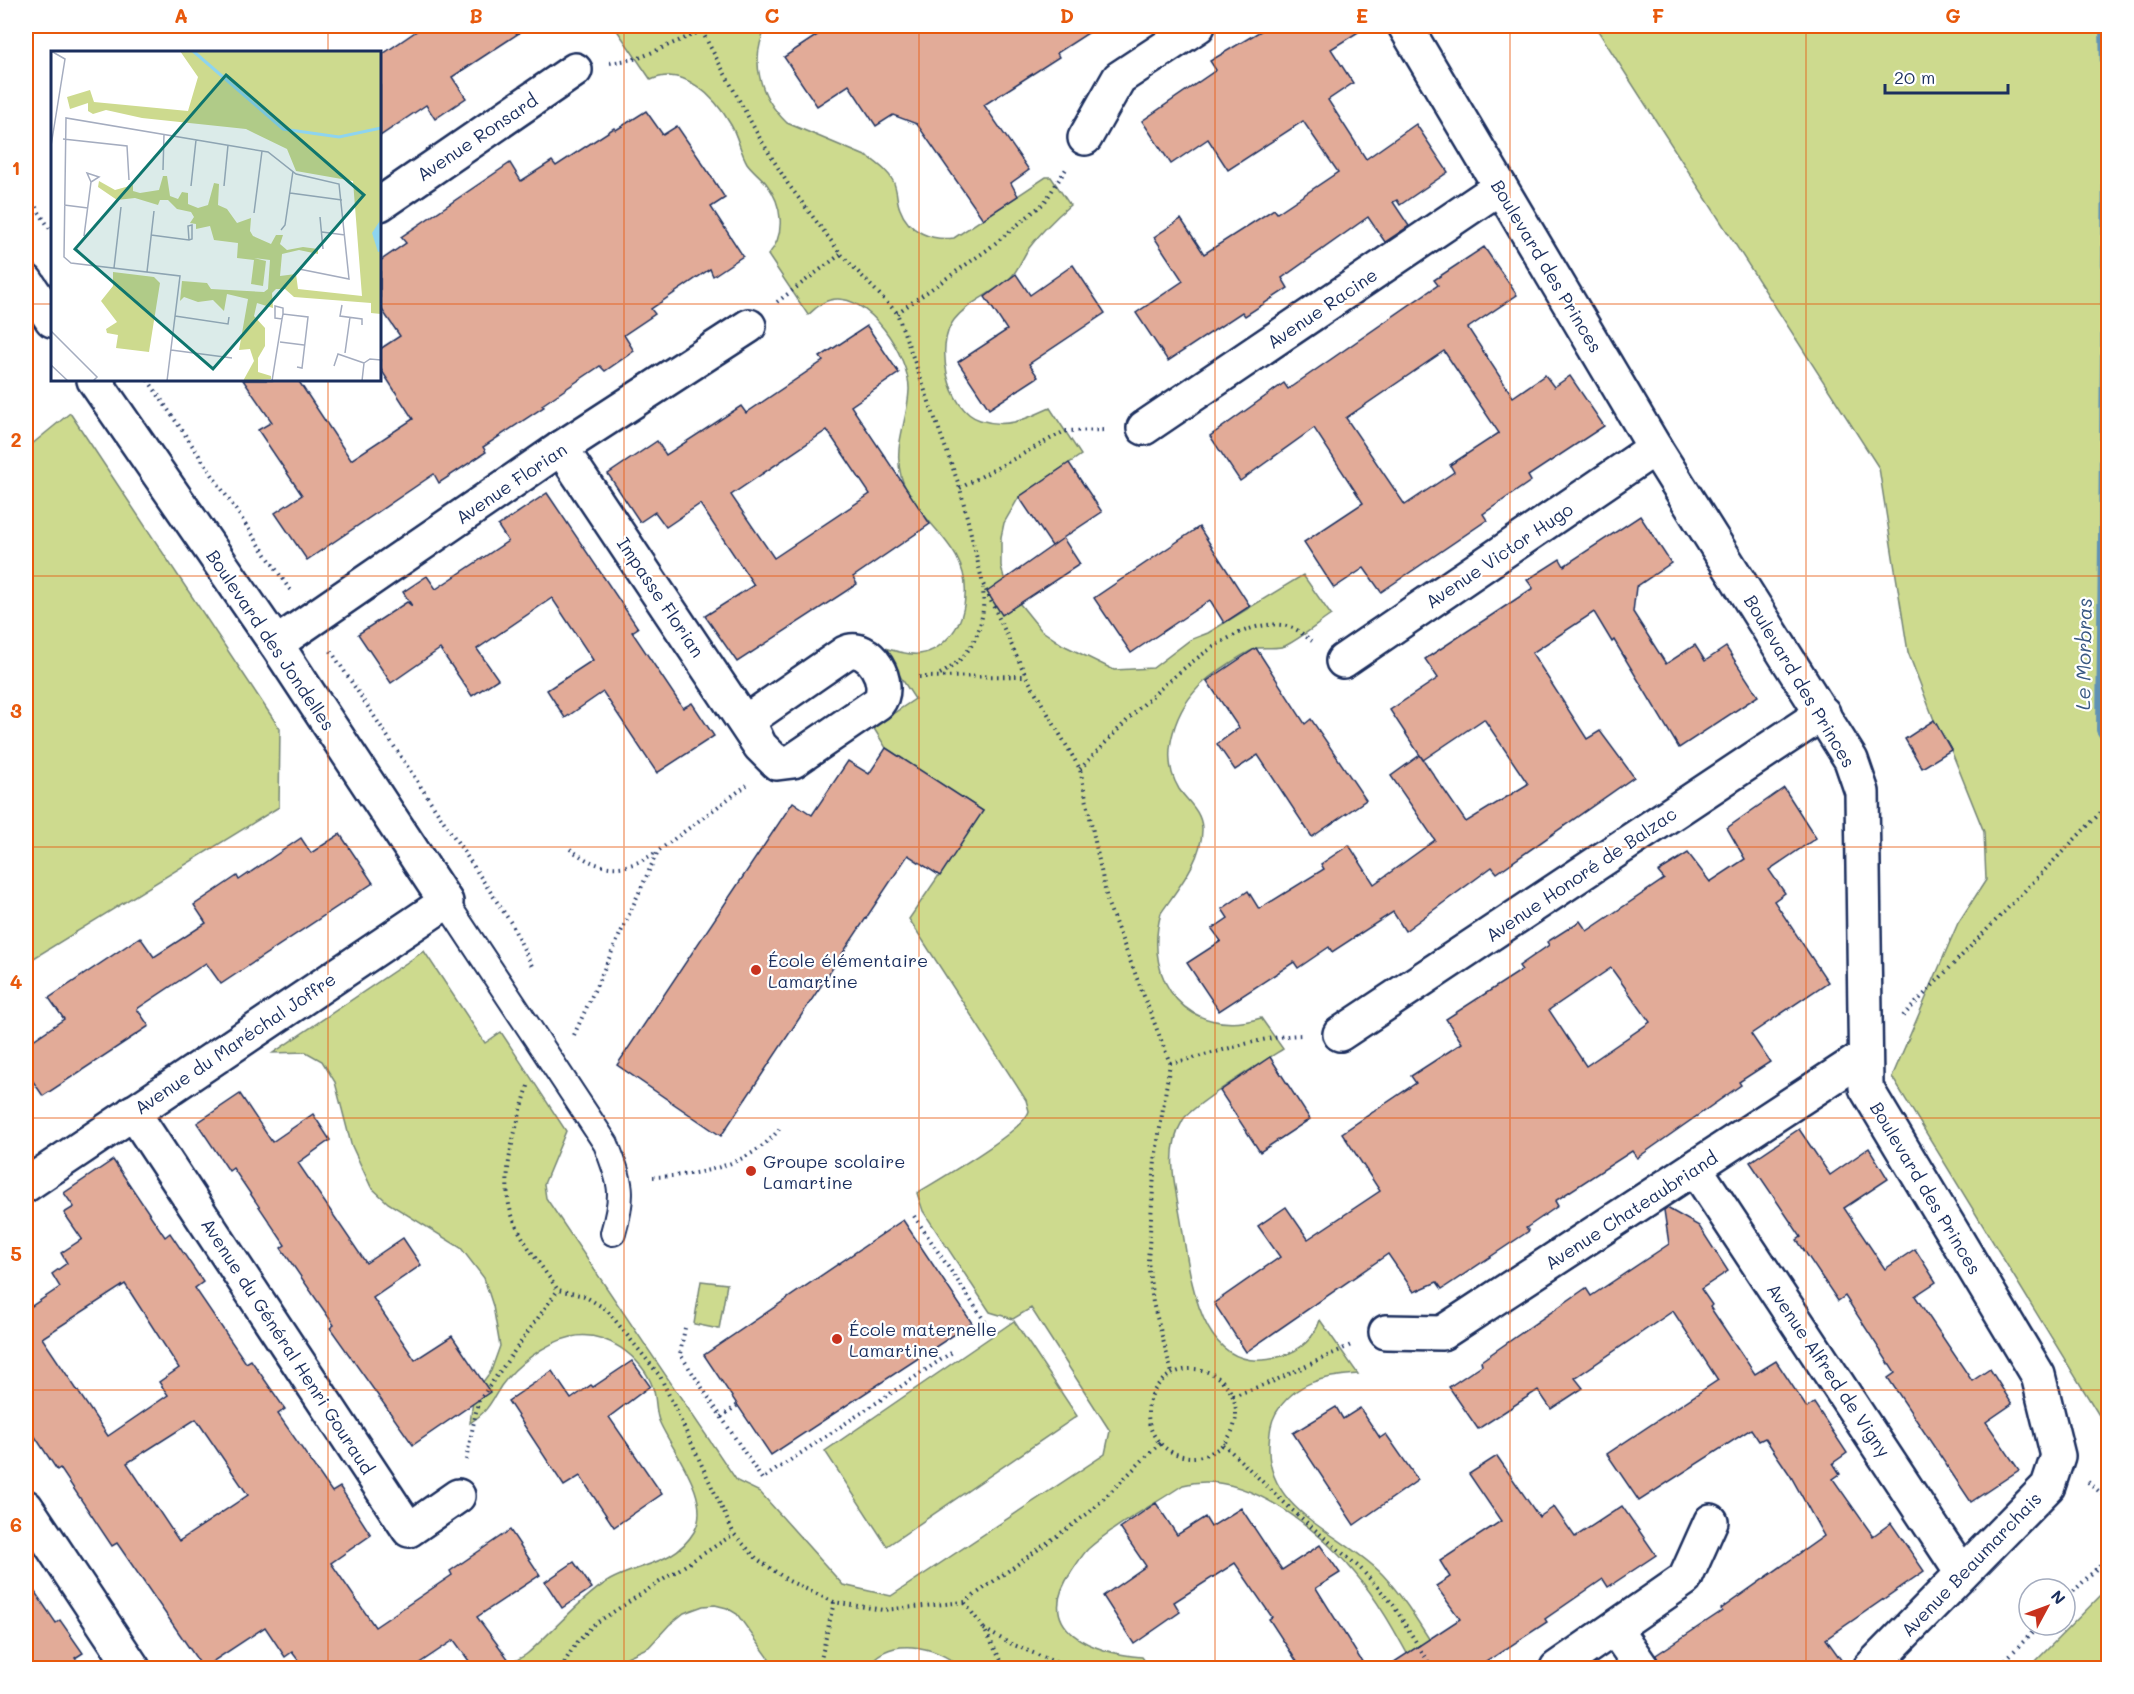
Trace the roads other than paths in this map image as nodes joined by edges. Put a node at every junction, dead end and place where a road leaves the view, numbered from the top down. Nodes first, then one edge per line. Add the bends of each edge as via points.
1 (1198, 26) edge
2 (1405, 26) edge
3 (575, 70) road end
4 (1085, 138) road end
5 (1500, 187) junction
6 (381, 203) edge
7 (26, 281) edge
8 (51, 318) edge
9 (749, 326) road end
10 (108, 385) edge
11 (1144, 428) road end
12 (561, 448) junction
13 (1655, 448) junction
14 (276, 644) junction
15 (1343, 661) road end
16 (1823, 714) junction
17 (769, 755) junction
18 (446, 902) junction
19 (1340, 1034) road end
20 (1865, 1056) junction
21 (133, 1112) junction
22 (1695, 1168) junction
23 (26, 1185) edge
24 (613, 1233) dead end
25 (1386, 1332) road end
26 (2048, 1486) joint
27 (458, 1496) road end
28 (26, 1507) edge
29 (1711, 1521) dead end
30 (1962, 1573) junction
31 (1615, 1629) junction
32 (133, 1668) edge
33 (1557, 1668) edge
34 (1642, 1668) edge
35 (1870, 1668) edge

1 - 4 street via 1119,78
2 - 5 street, Boulevard des Princes
3 - 6 street, Avenue Ronsard
5 - 11 street, Avenue Racine
5 - 13 street, Boulevard des Princes
7 - 8 street
9 - 12 street, Avenue Florian
10 - 14 street, Boulevard des Jondelles
12 - 14 street, Avenue Florian
12 - 17 street, Impasse Florian
13 - 15 street, Avenue Victor Hugo
13 - 16 street, Boulevard des Princes
14 - 18 street, Boulevard des Jondelles
16 - 19 street, Avenue Honoré de Balzac
16 - 20 street, Boulevard des Princes via 1851,760 1862,792
17 - 17 street via 752,729 754,716 845,652 863,653 872,661 883,681 883,696 878,703 793,761
18 - 21 street, Avenue du Maréchal Joffre
18 - 24 lane via 606,1144 620,1179 622,1203
20 - 22 street, Avenue Chateaubriand
20 - 26 street, Boulevard des Princes via 1866,1088 2038,1375 2058,1456
21 - 23 street, Avenue du Maréchal Joffre
21 - 27 street, Avenue du Général Henri Gouraud via 409,1530
22 - 25 street, Avenue Chateaubriand via 1442,1333
22 - 30 street, Avenue Alfred de Vigny
26 - 30 street, Avenue Beaumarchais
28 - 32 street
29 - 31 street via 1685,1579
30 - 35 street, Avenue Beaumarchais
31 - 33 street
31 - 34 street

